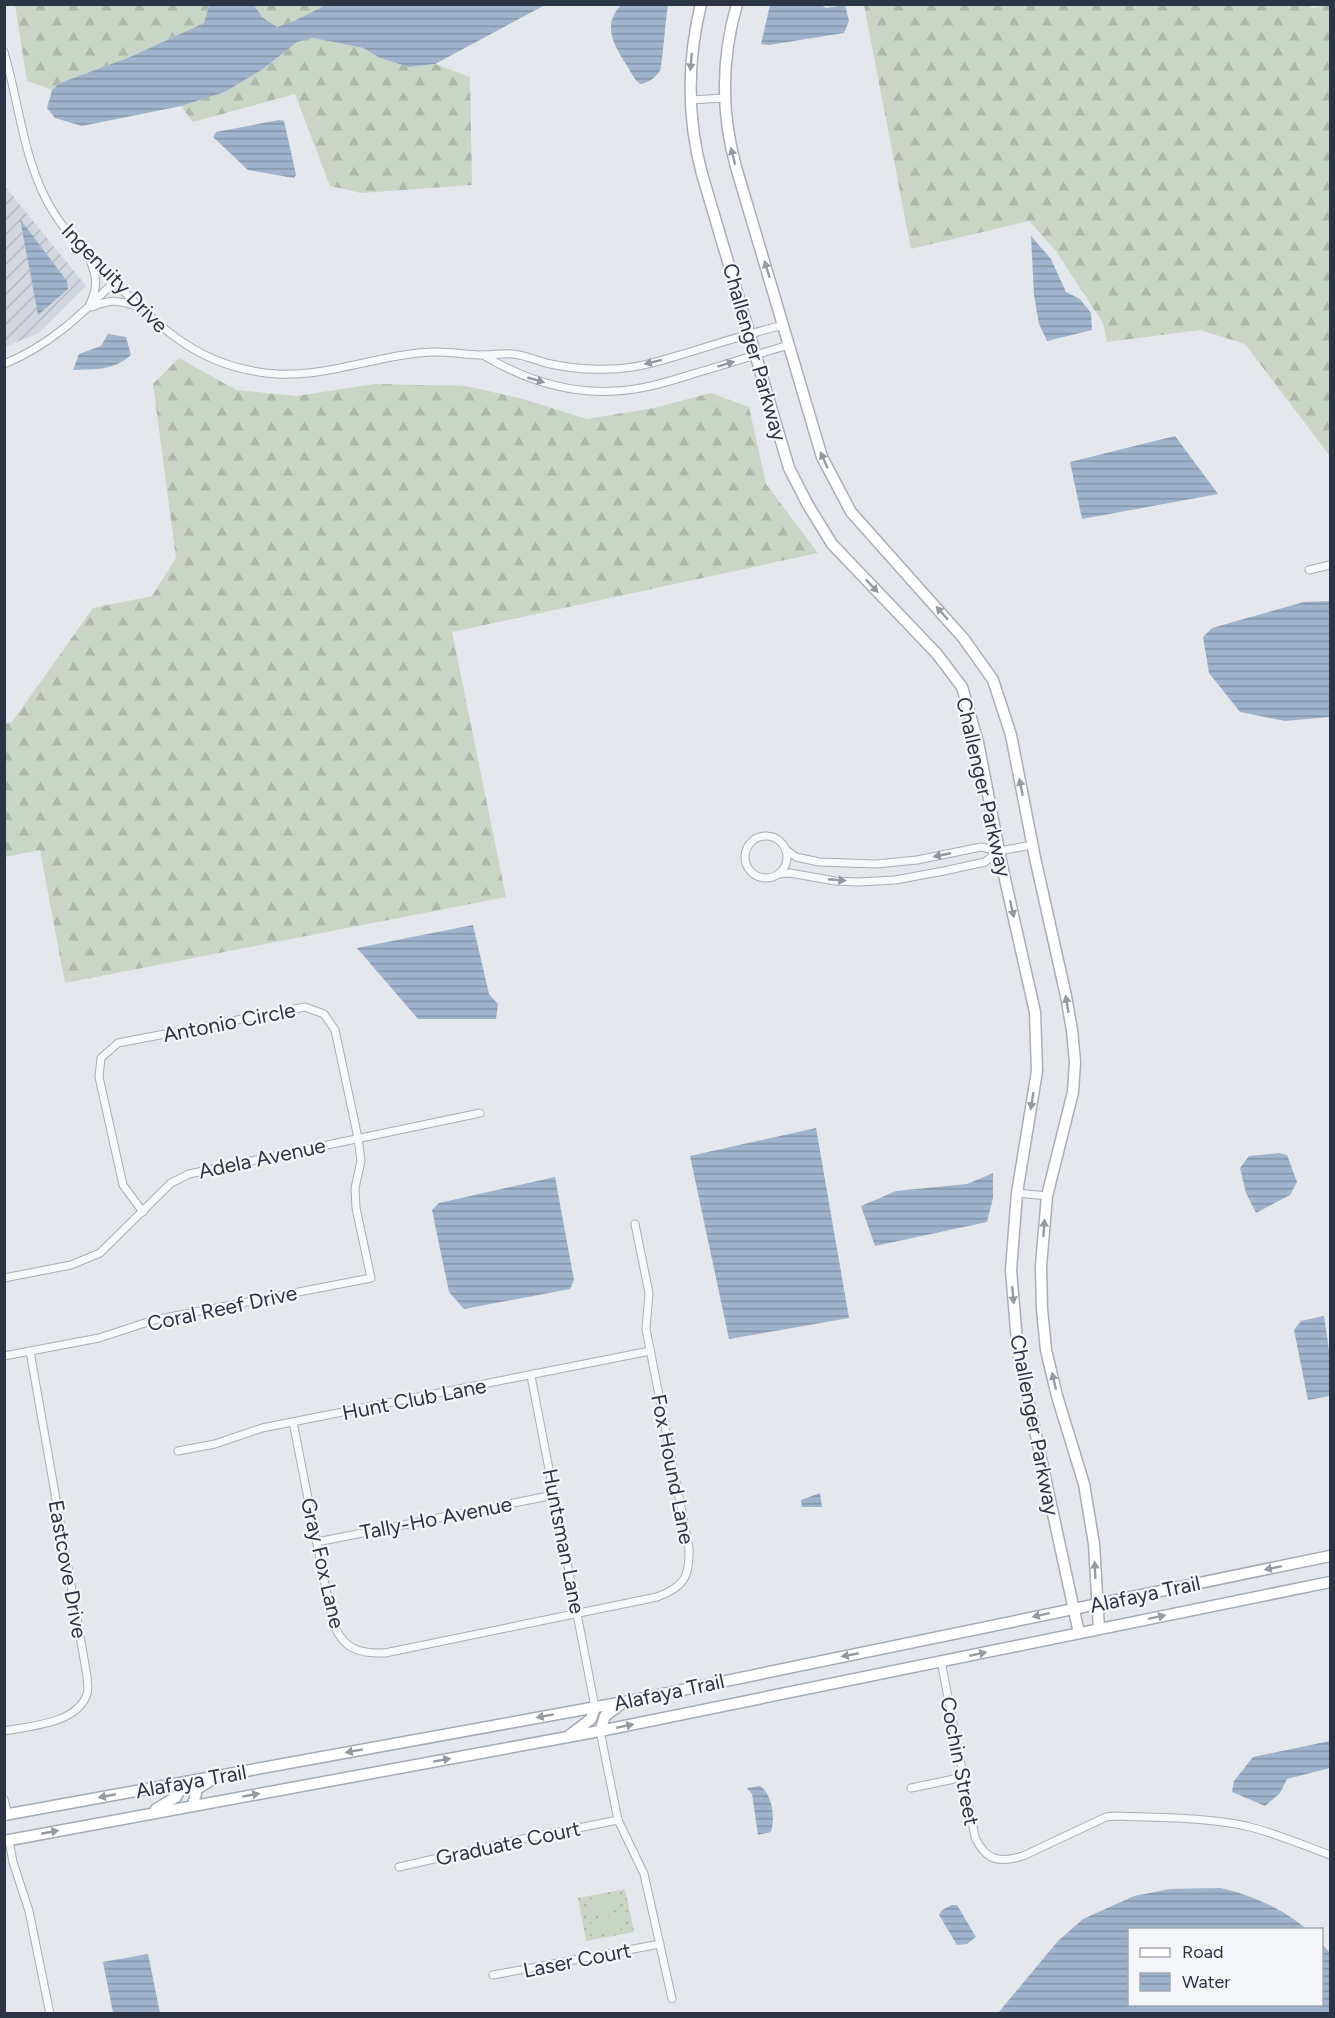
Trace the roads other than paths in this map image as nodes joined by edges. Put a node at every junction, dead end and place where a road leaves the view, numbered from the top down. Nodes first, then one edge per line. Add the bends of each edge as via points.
1 (701, 4) edge
2 (737, 4) edge
3 (4, 52) edge
4 (724, 98) junction
5 (690, 100) junction
6 (88, 256) junction
7 (114, 282) junction
8 (141, 308) junction
9 (88, 309) junction
10 (783, 325) junction
11 (750, 334) junction
12 (789, 345) junction
13 (483, 355) junction
14 (756, 355) junction
15 (4, 364) edge
16 (1330, 565) edge
17 (1309, 570) dead end
18 (1032, 844) junction
19 (786, 850) junction
20 (999, 851) junction
21 (779, 874) junction
22 (480, 1113) dead end
23 (358, 1138) junction
24 (1017, 1193) junction
25 (1047, 1196) junction
26 (356, 1208) joint
27 (143, 1212) junction
28 (635, 1224) dead end
29 (4, 1278) edge
30 (30, 1351) junction
31 (650, 1351) junction
32 (4, 1356) edge
33 (531, 1376) junction
34 (293, 1422) junction
35 (178, 1451) dead end
36 (555, 1495) junction
37 (317, 1542) junction
38 (1330, 1556) edge
39 (1330, 1582) edge
40 (1097, 1604) junction
41 (1073, 1609) junction
42 (578, 1614) junction
43 (1099, 1629) junction
44 (1079, 1633) junction
45 (941, 1661) junction
46 (624, 1702) junction
47 (595, 1707) junction
48 (4, 1731) edge
49 (600, 1731) junction
50 (568, 1737) junction
51 (218, 1776) junction
52 (964, 1777) junction
53 (185, 1782) junction
54 (911, 1788) dead end
55 (4, 1799) edge
56 (193, 1805) junction
57 (148, 1814) junction
58 (6, 1815) edge
59 (618, 1820) junction
60 (7, 1840) edge
61 (1330, 1855) edge
62 (399, 1867) dead end
63 (660, 1944) junction
64 (493, 1975) dead end
65 (672, 1999) dead end
66 (50, 2013) edge

1 -> 5 main road, Challenger Parkway via 692,54
2 - 4 main road, Challenger Parkway via 727,47
3 - 6 street, Ingenuity Drive via 41,187 56,217
4 - 5 street
10 -> 4 main road, Challenger Parkway via 732,152
5 - 11 main road, Challenger Parkway via 698,158
6 - 7 street, Ingenuity Drive
6 - 9 street via 97,282
7 - 8 street, Ingenuity Drive
7 - 9 street
8 - 9 street via 113,301
8 - 13 street, Ingenuity Drive via 197,352 266,373 313,373 418,353
9 - 15 street via 52,339
10 - 11 street, Ingenuity Drive
10 - 12 main road, Challenger Parkway
11 -> 13 street, Ingenuity Drive via 619,369 589,370 513,354
11 - 14 main road, Challenger Parkway
12 - 14 street, Ingenuity Drive
18 -> 12 main road, Challenger Parkway via 1011,735 993,680 964,639 851,512 822,457
13 -> 14 street, Ingenuity Drive via 539,381 614,392 660,384
14 -> 20 main road, Challenger Parkway via 789,468 832,544 937,654 962,687 978,741
16 - 17 street
18 - 20 street
25 -> 18 main road, Challenger Parkway via 1072,1092 1075,1062 1066,996
20 -> 19 street via 981,847 897,863 852,865 819,862
19 - 21 street via 786,864
19 - 21 street via 774,838 765,836 755,839 747,848 746,861 753,874 765,878
21 -> 20 street via 858,882 895,879 985,862
20 -> 24 main road, Challenger Parkway via 1035,1012 1037,1071
22 - 23 street, Adela Avenue
23 - 26 street, Antonio Circle via 361,1161 355,1188
23 - 27 street, Adela Avenue via 189,1174 171,1183
23 - 27 street, Antonio Circle via 335,1030 324,1014 305,1007 118,1044 101,1058 99,1077 123,1185
24 - 25 street
24 -> 41 main road, Challenger Parkway via 1011,1269 1018,1353
40 -> 25 main road, Challenger Parkway via 1094,1544 1084,1484 1046,1350 1041,1266
26 - 30 street, Coral Reef Drive via 371,1278 154,1320 99,1338
27 - 29 street, Adela Avenue via 100,1253 71,1265
28 - 31 street, Fox Hound Lane via 649,1293 645,1321
30 - 32 street, Coral Reef Drive
30 - 48 street, Eastcove Drive via 88,1694 77,1710 60,1719
31 - 33 street, Hunt Club Lane
31 - 42 street, Fox Hound Lane via 690,1564 681,1585 671,1592
33 - 34 street, Hunt Club Lane
33 - 36 street, Huntsman Lane
34 - 35 street, Hunt Club Lane
34 - 37 street, Gray Fox Lane
36 - 37 street, Tally-Ho Avenue
36 - 42 street, Huntsman Lane
37 - 42 street, Gray Fox Lane via 336,1632 363,1653 385,1653
38 -> 40 main road, Alafaya Trail
43 -> 39 main road, Alafaya Trail
40 - 41 main road, Alafaya Trail
40 - 43 main road, Challenger Parkway
41 - 44 main road, Challenger Parkway
41 -> 46 main road, Alafaya Trail
42 - 47 street, Huntsman Lane
43 - 44 main road, Alafaya Trail
45 -> 44 main road, Alafaya Trail
49 -> 45 main road, Alafaya Trail
45 - 52 street, Cochin Street
46 - 47 main road, Alafaya Trail
46 - 49 main road via 605,1716
47 - 50 main road via 591,1719
47 -> 51 main road, Alafaya Trail
49 - 50 main road, Alafaya Trail
49 - 59 street
56 -> 50 main road, Alafaya Trail
51 - 53 main road, Alafaya Trail
51 - 56 main road via 197,1789
52 - 54 street
52 - 61 street, Cochin Street via 975,1837 989,1857 1009,1860 1023,1856 1106,1817 1116,1816 1246,1826
53 - 57 main road via 176,1797
53 -> 58 main road, Alafaya Trail
55 - 58 street
56 - 57 main road, Alafaya Trail
60 -> 57 main road, Alafaya Trail
59 - 62 street, Graduate Court
59 - 63 street via 644,1874
60 - 66 street via 29,1911
63 - 64 street, Laser Court
63 - 65 street

